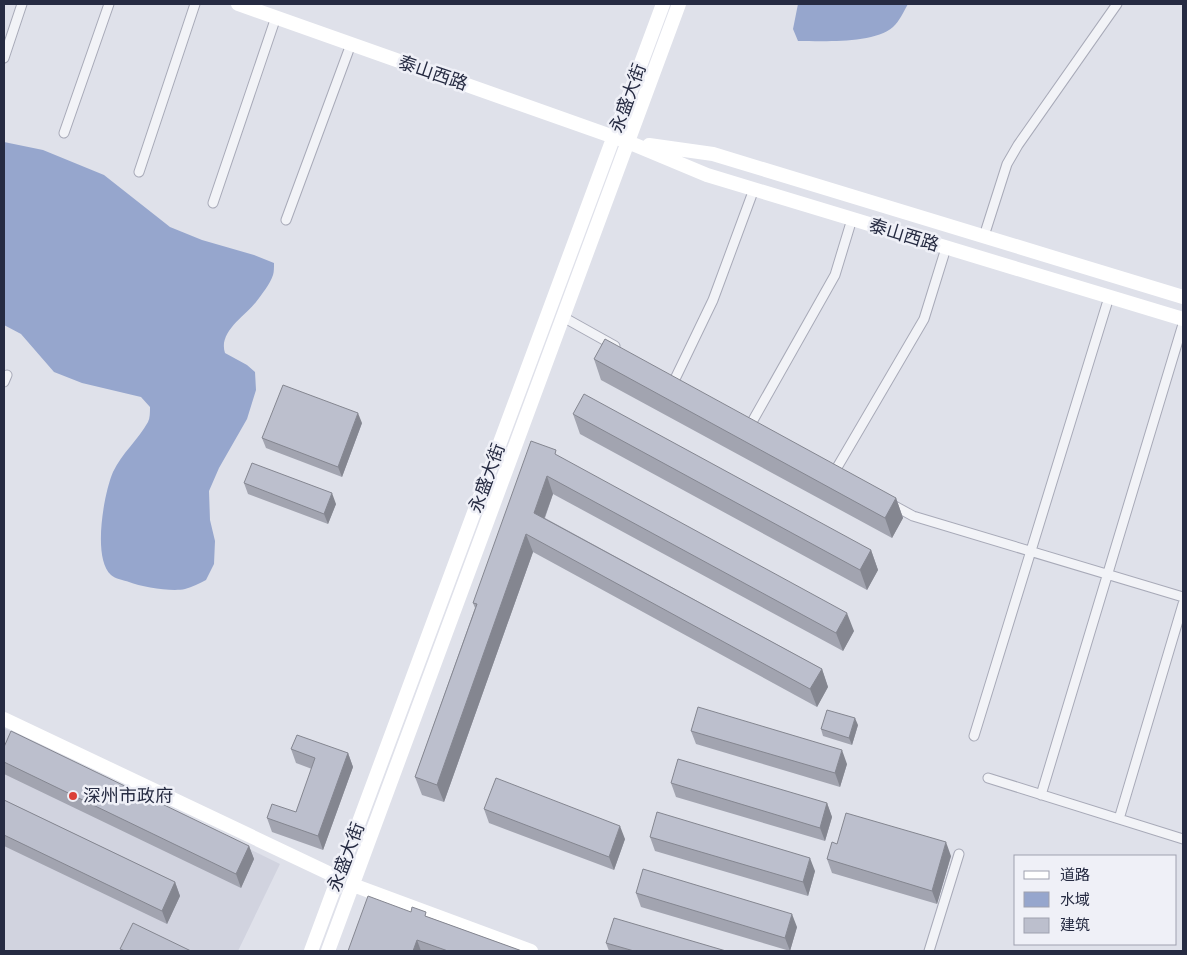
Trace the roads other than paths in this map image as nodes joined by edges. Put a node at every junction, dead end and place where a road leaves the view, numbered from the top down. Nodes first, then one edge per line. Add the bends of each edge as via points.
1 (22, 4) edge
2 (109, 4) edge
3 (195, 4) edge
4 (238, 4) edge
5 (663, 4) edge
6 (679, 4) edge
7 (1117, 4) edge
8 (276, 17) junction
9 (351, 44) junction
10 (4, 58) edge
11 (64, 133) dead end
12 (614, 136) junction
13 (628, 142) junction
14 (138, 172) dead end
15 (754, 189) junction
16 (213, 203) dead end
17 (852, 219) junction
18 (286, 220) dead end
19 (984, 236) junction
20 (946, 248) junction
21 (1183, 296) edge
22 (1109, 297) junction
23 (564, 316) junction
24 (1183, 319) edge
25 (1183, 324) edge
26 (624, 350) edge
27 (666, 374) edge
28 (743, 417) edge
29 (834, 471) edge
30 (881, 498) edge
31 (1031, 552) junction
32 (1108, 574) junction
33 (1183, 597) edge
34 (1183, 604) edge
35 (4, 719) edge
36 (974, 736) dead end
37 (988, 778) dead end
38 (1041, 795) junction
39 (1119, 819) junction
40 (1183, 839) edge
41 (959, 854) dead end
42 (339, 878) junction
43 (353, 884) junction
44 (311, 951) edge
45 (328, 951) edge
46 (531, 951) edge
47 (929, 951) edge

1 - 10 street
2 - 11 street
3 - 14 street
4 - 8 main road, 泰山西路
5 - 12 main road, 永盛大街
6 - 13 main road, 永盛大街
7 - 19 street via 1007,164
8 - 9 main road, 泰山西路
8 - 16 street
9 - 12 main road, 泰山西路
9 - 18 street
12 - 13 main road, 泰山西路
12 - 42 main road, 永盛大街
13 - 15 main road, 泰山西路 via 707,175
13 - 19 main road, 泰山西路 via 713,154
13 - 23 main road, 永盛大街
15 - 17 main road, 泰山西路
15 - 27 street via 679,381
17 - 20 main road, 泰山西路
17 - 28 street via 835,274 756,424
19 - 21 main road, 泰山西路
20 - 22 main road, 泰山西路
20 - 29 street via 924,320
22 - 24 main road, 泰山西路
22 - 31 street
23 - 26 street
23 - 43 main road, 永盛大街
25 - 32 street
30 - 31 street via 913,516
31 - 32 street
31 - 36 street
32 - 33 street
32 - 38 street
34 - 39 street
35 - 42 main road
37 - 38 street
38 - 39 street
39 - 40 street
41 - 47 street
42 - 44 main road, 永盛大街
43 - 45 main road, 永盛大街
43 - 46 main road

